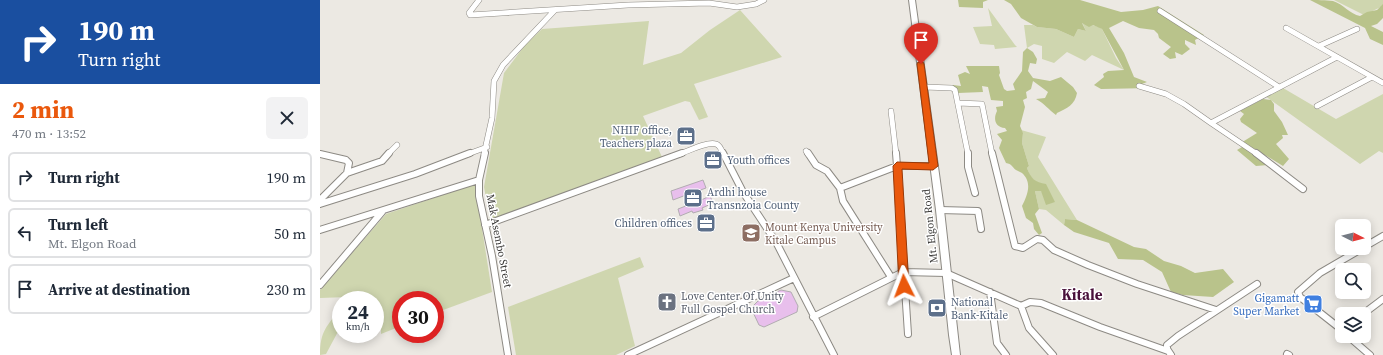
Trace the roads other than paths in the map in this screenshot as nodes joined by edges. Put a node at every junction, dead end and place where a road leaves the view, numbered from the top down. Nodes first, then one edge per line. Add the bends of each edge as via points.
1 (479, 0) edge
2 (764, 0) edge
3 (912, 0) edge
4 (555, 10) junction
5 (1160, 11) dead end
6 (1286, 28) dead end
7 (1357, 29) dead end
8 (1319, 46) junction
9 (1337, 57) junction
10 (1372, 77) junction
11 (1383, 83) edge
12 (1140, 86) dead end
13 (924, 87) junction
14 (1279, 87) junction
15 (958, 103) junction
16 (1317, 106) dead end
17 (891, 111) dead end
18 (1211, 123) junction
19 (397, 145) dead end
20 (487, 148) junction
21 (806, 151) dead end
22 (320, 154) edge
23 (897, 166) junction
24 (933, 166) junction
25 (347, 173) junction
26 (479, 180) junction
27 (840, 188) junction
28 (1303, 189) dead end
29 (975, 193) dead end
30 (320, 200) edge
31 (320, 204) edge
32 (940, 210) junction
33 (383, 211) junction
34 (485, 225) junction
35 (981, 229) dead end
36 (320, 230) edge
37 (1383, 236) edge
38 (1371, 243) edge
39 (1351, 255) edge
40 (903, 272) junction
41 (946, 273) junction
42 (891, 277) junction
43 (794, 278) junction
44 (1256, 284) dead end
45 (320, 285) edge
46 (990, 292) junction
47 (1383, 299) edge
48 (1021, 306) junction
49 (1371, 308) edge
50 (1216, 310) junction
51 (813, 316) junction
52 (1335, 324) edge
53 (908, 334) dead end
54 (1356, 343) edge
55 (637, 353) edge
56 (1170, 353) edge
57 (508, 355) edge
58 (628, 355) edge
59 (834, 355) edge
60 (955, 355) edge
61 (1006, 355) edge
62 (1053, 355) edge
63 (1370, 355) edge

1 - 4 street via 470,10 470,15
2 - 4 street via 737,7 694,3
3 - 13 street, Mt. Elgon Road
4 - 20 street, Mak Asembo Street via 503,65 494,82
5 - 14 street
6 - 8 street
7 - 8 street
8 - 9 street
9 - 10 street
9 - 14 street
10 - 11 street
10 - 16 street
12 - 18 street via 1166,94
13 - 15 street via 952,88 955,90
13 - 24 street, Mt. Elgon Road
14 - 18 street
15 - 29 street via 969,160 968,167
15 - 50 street via 982,104 1015,246 1023,248 1037,239 1043,240 1054,250 1088,265
17 - 23 street
18 - 28 street
19 - 25 street via 382,161
20 - 26 street, Mak Asembo Street
20 - 31 street
21 - 27 street via 816,165 827,171
22 - 25 street via 346,160 349,163
23 - 24 street
23 - 27 street
23 - 40 street
24 - 32 street, Mt. Elgon Road
25 - 30 street
26 - 33 street
26 - 34 street, Mak Asembo Street via 479,196
27 - 42 street via 843,201
32 - 35 street via 978,211
32 - 41 street, Mt. Elgon Road
33 - 36 street
33 - 45 street
34 - 43 street via 700,147 716,144 743,192 776,242
34 - 57 street, Mak Asembo Street
37 - 38 street
39 - 52 street via 1320,273 1298,292 1300,297
40 - 41 street
40 - 42 street
40 - 53 street
41 - 46 street
41 - 60 street, Mt. Elgon Road
42 - 51 street
43 - 51 street
43 - 55 street
44 - 50 street
46 - 48 street
46 - 61 street via 997,344
47 - 49 street
48 - 56 street via 1030,302 1041,303
48 - 62 street via 1029,328
50 - 56 street via 1167,345
51 - 59 street
54 - 63 street
55 - 58 street

